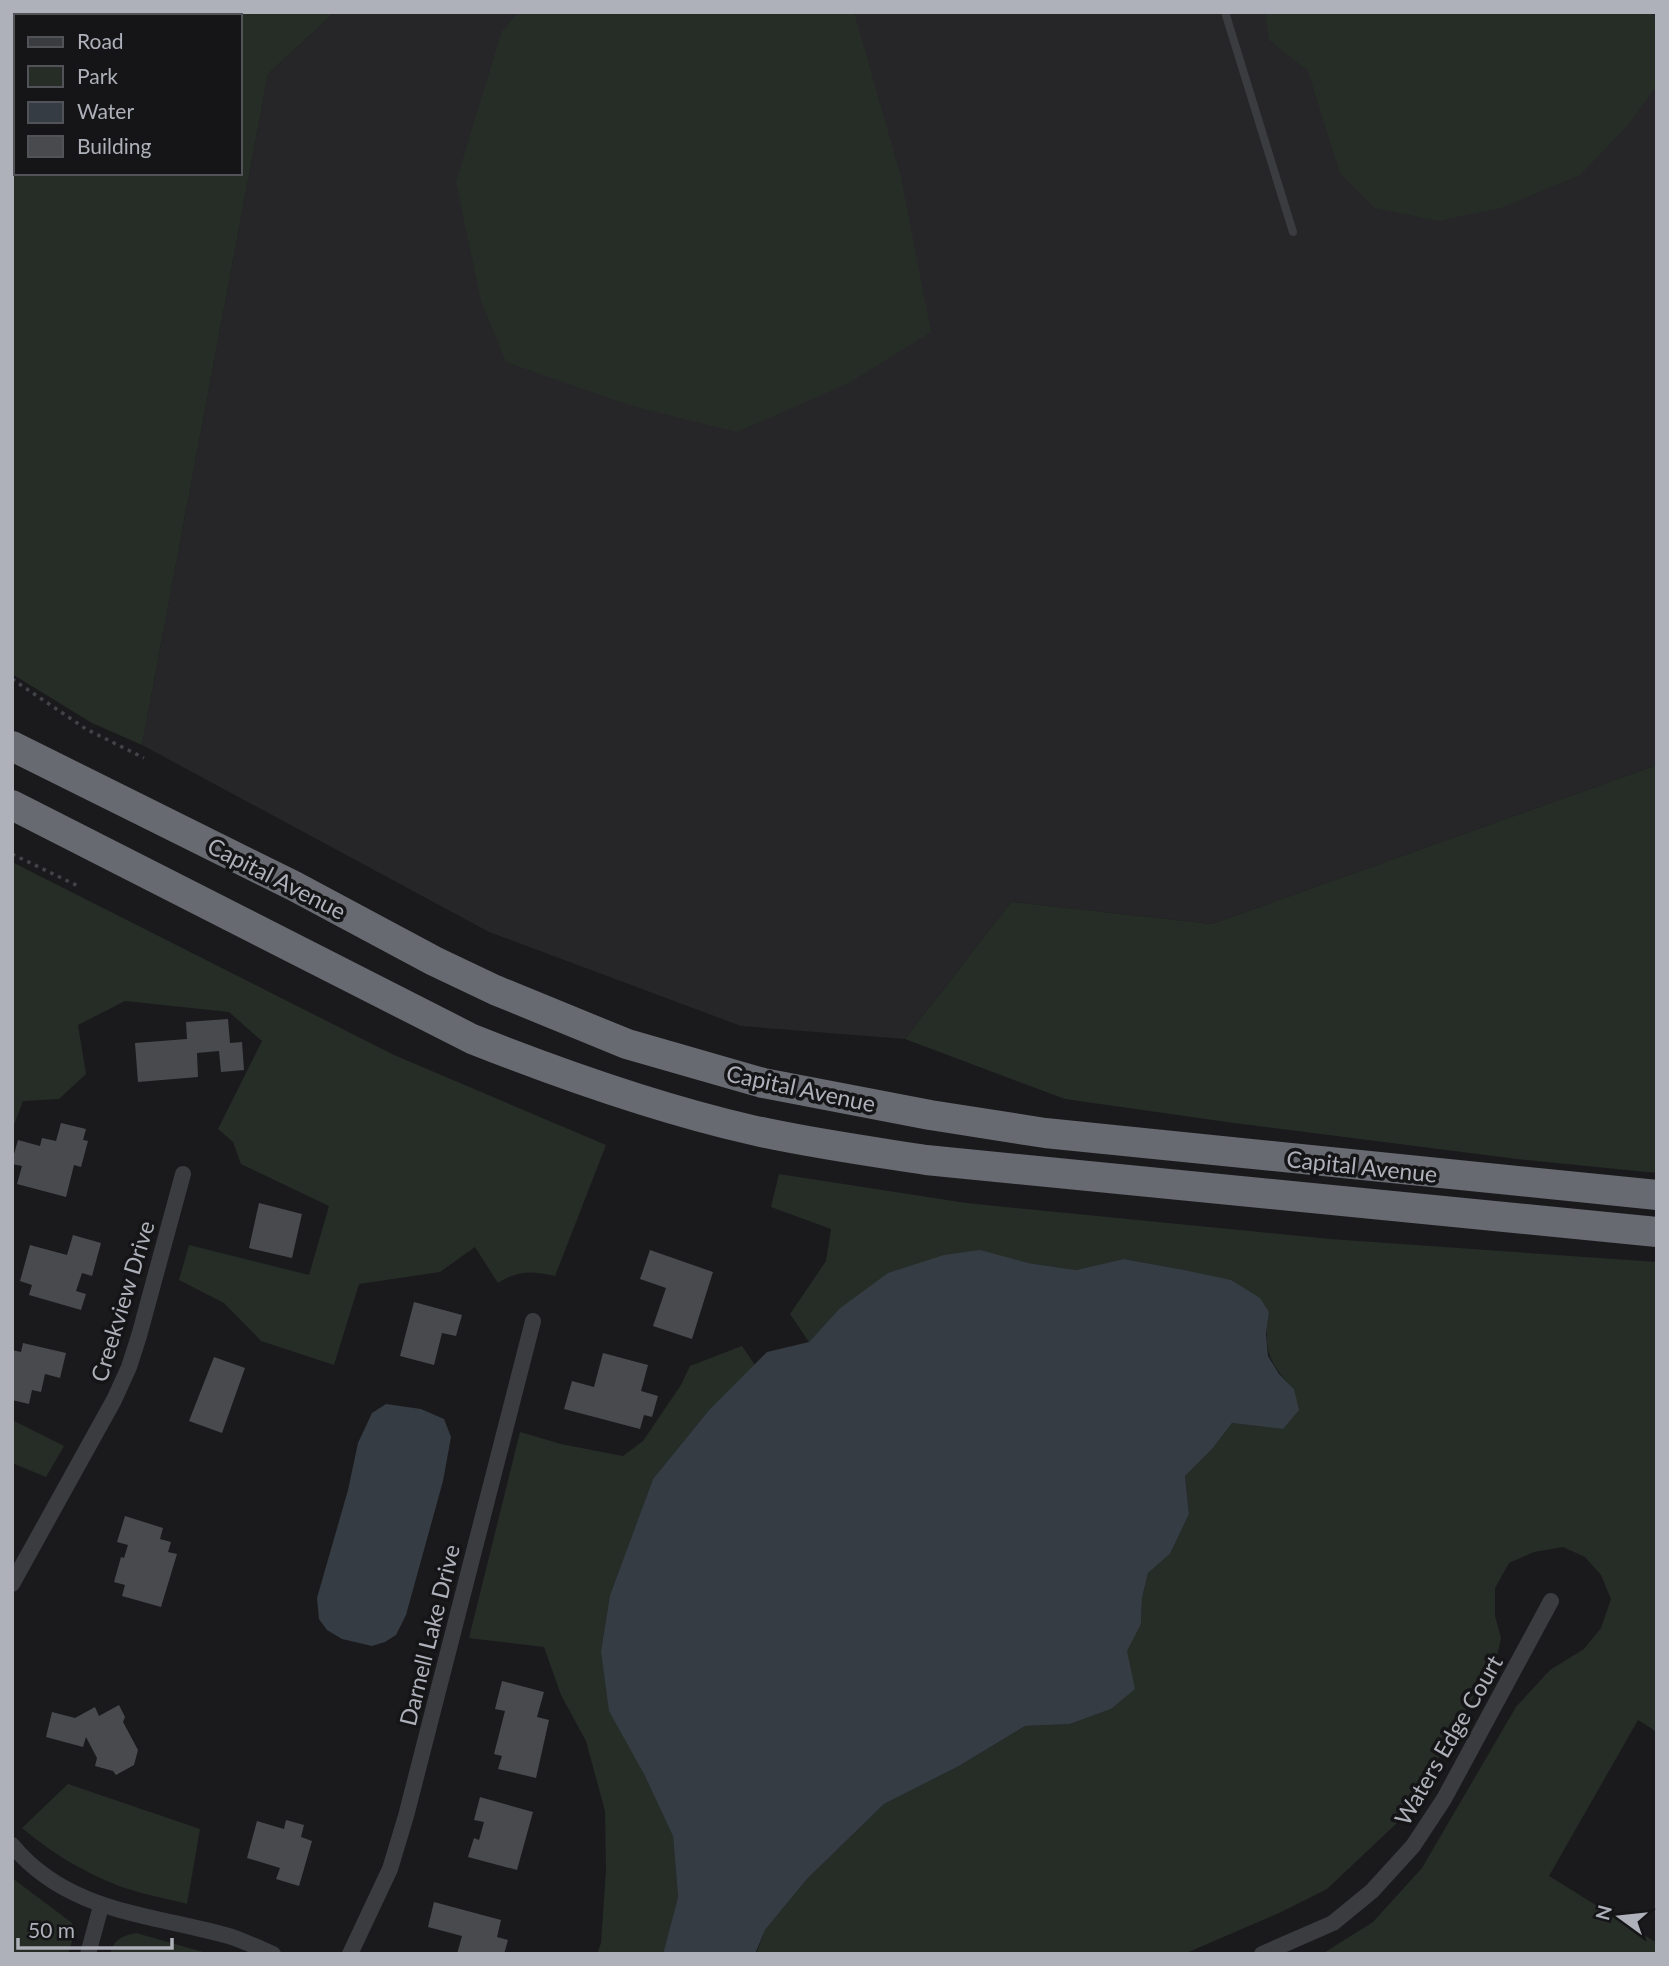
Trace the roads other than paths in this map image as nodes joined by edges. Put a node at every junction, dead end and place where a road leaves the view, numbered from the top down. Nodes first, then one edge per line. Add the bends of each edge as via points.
1 (1225, 12) edge
2 (1293, 232) dead end
3 (12, 746) edge
4 (12, 805) edge
5 (183, 1174) dead end
6 (1657, 1195) edge
7 (1657, 1232) edge
8 (533, 1321) dead end
9 (12, 1584) edge
10 (1551, 1601) dead end
11 (12, 1845) edge
12 (101, 1906) junction
13 (89, 1954) edge
14 (272, 1954) edge
15 (350, 1954) edge
16 (1262, 1954) edge

1 - 2 lane
3 - 6 highway, Capital Avenue via 495,990 627,1044 763,1083 1045,1133
4 - 7 highway, Capital Avenue via 472,1039 614,1092 694,1115 821,1144 926,1160
5 - 9 street, Creekview Drive via 129,1367
8 - 15 street, Darnell Lake Drive via 406,1816 390,1869
10 - 16 street, Waters Edge Court via 1444,1799 1413,1846 1372,1891 1333,1923
11 - 12 street via 55,1881
12 - 13 street
12 - 14 street via 234,1938

